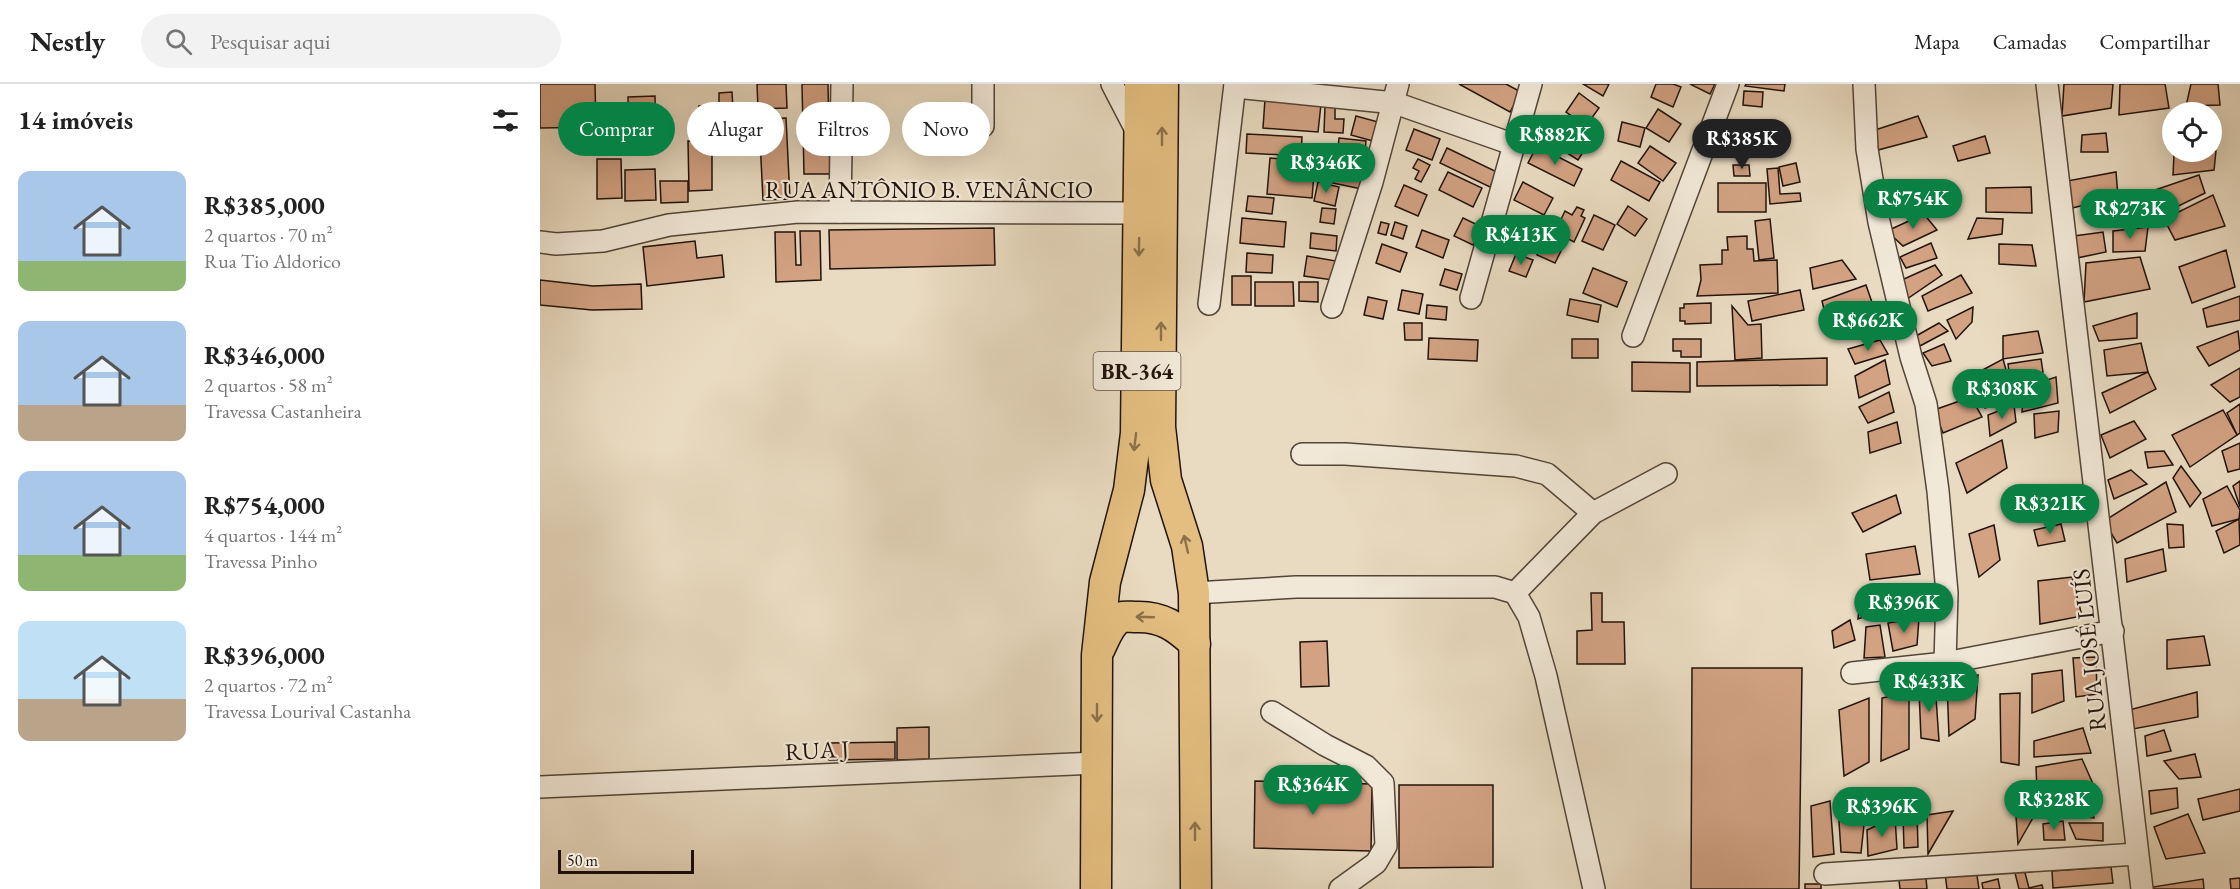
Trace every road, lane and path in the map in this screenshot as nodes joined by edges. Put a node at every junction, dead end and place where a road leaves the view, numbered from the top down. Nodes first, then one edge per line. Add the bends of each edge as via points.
1 (842, 84) edge
2 (983, 84) edge
3 (1112, 84) edge
4 (1140, 84) edge
5 (1163, 84) edge
6 (1531, 84) edge
7 (1728, 84) edge
8 (1864, 84) edge
9 (2047, 84) edge
10 (1235, 86) edge
11 (1397, 94) edge
12 (983, 102) edge
13 (1140, 139) junction
14 (1515, 145) junction
15 (840, 212) junction
16 (1140, 213) junction
17 (540, 242) edge
18 (1471, 298) dead end
19 (1209, 304) dead end
20 (1332, 307) dead end
21 (1633, 336) dead end
22 (1302, 454) dead end
23 (1666, 474) dead end
24 (1593, 513) junction
25 (1515, 593) junction
26 (1194, 594) junction
27 (2113, 631) junction
28 (1195, 644) junction
29 (1097, 655) junction
30 (1945, 663) junction
31 (1852, 673) dead end
32 (1272, 712) dead end
33 (1097, 763) junction
34 (540, 788) edge
35 (2136, 854) junction
36 (1825, 874) dead end
37 (1096, 889) edge
38 (1196, 889) edge
39 (1340, 889) edge
40 (1594, 889) edge
41 (2142, 889) edge

1 - 15 street
2 - 12 street
3 - 13 street
4 - 13 highway, BR-364
26 -> 5 highway, BR-364 via 1187,546 1166,480 1160,426
6 - 14 street
7 - 21 street
8 - 30 street via 1867,149 1879,222 1926,405 1931,440 1947,593
9 - 27 street, RUA JOSÉ LUÍS
10 - 11 street
10 - 19 street
11 - 14 street
11 - 20 street
13 - 16 highway, BR-364
14 - 18 street
15 - 16 street, RUA ANTÔNIO B. VENÂNCIO
15 - 17 street, RUA ANTÔNIO B. VENÂNCIO via 798,212 669,225 603,241
16 -> 29 highway, BR-364 via 1136,433 1129,490 1105,582
22 - 24 street via 1516,466 1547,474
23 - 24 street
24 - 25 street
25 - 26 street via 1495,587 1325,587
25 - 40 street via 1529,617 1546,676
26 - 28 highway, BR-364
27 - 30 street
27 - 35 street, RUA JOSÉ LUÍS
28 -> 29 highway via 1162,620 1149,616 1122,617 1110,627
38 -> 28 highway, BR-364
29 -> 33 highway, BR-364
30 - 31 street
32 - 39 street via 1366,766 1383,783 1386,846 1376,863
33 - 34 street, RUA J
33 - 37 highway, BR-364
35 - 36 street
35 - 41 street, RUA JOSÉ LUÍS

